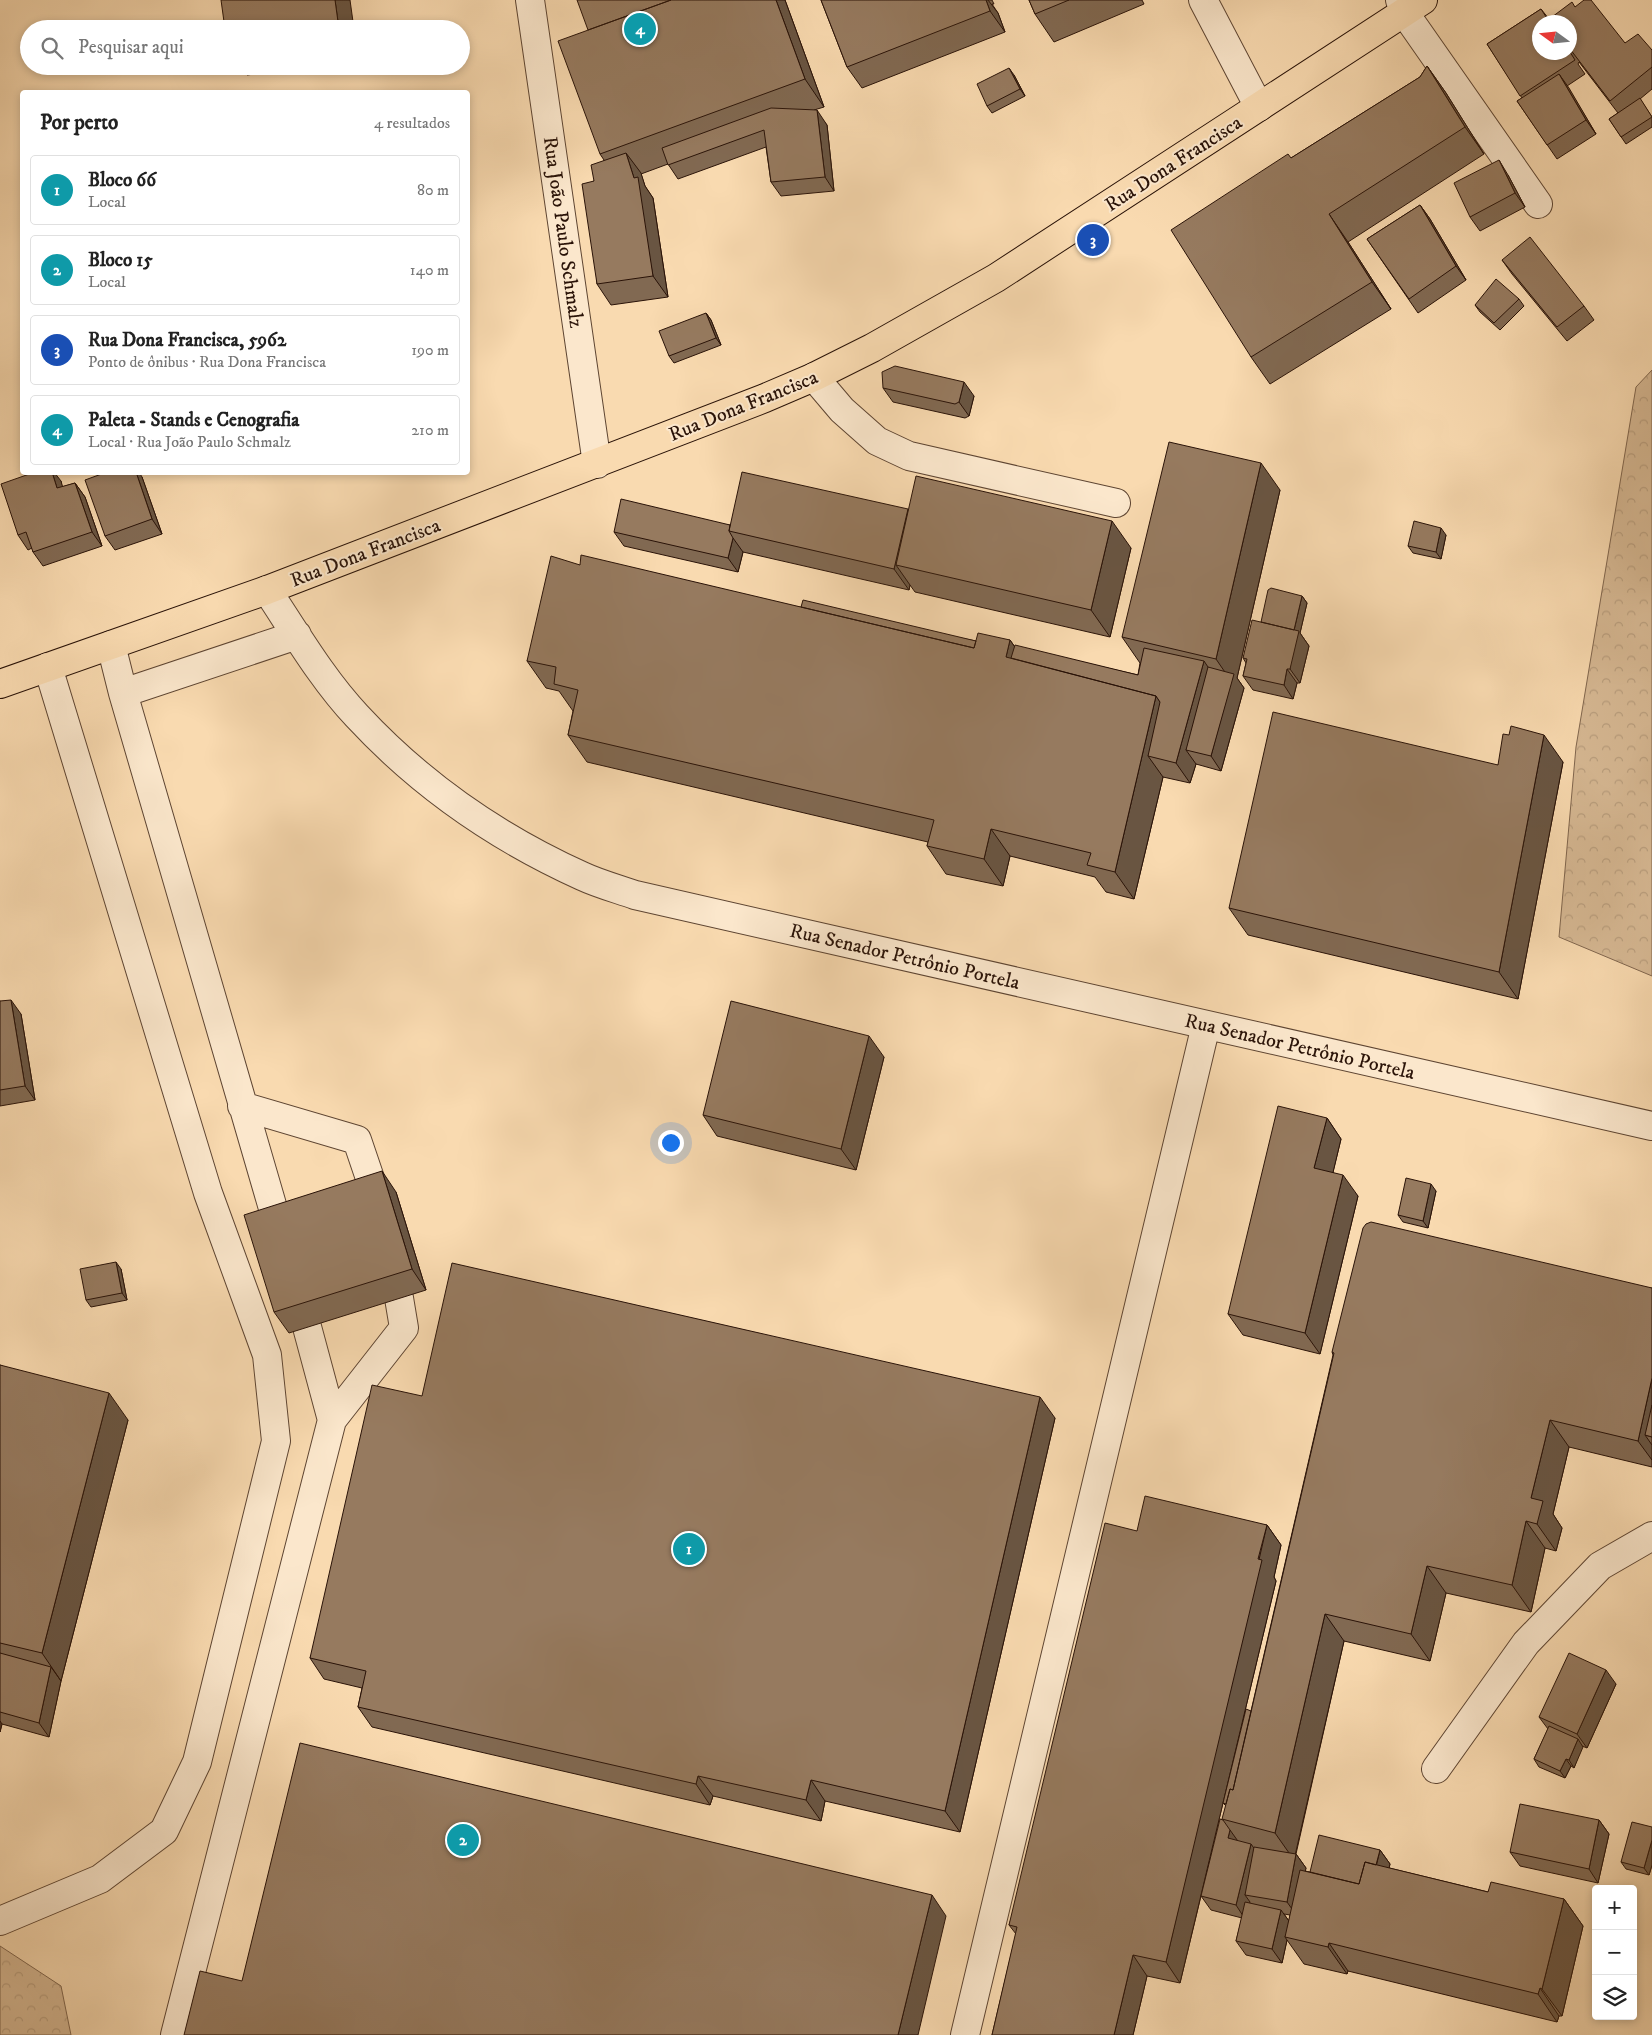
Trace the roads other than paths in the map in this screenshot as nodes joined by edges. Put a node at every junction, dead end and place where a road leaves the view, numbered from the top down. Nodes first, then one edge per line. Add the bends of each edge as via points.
1 (530, 0) edge
2 (1203, 0) edge
3 (1409, 4) edge
4 (1259, 107) junction
5 (1538, 204) dead end
6 (814, 377) junction
7 (597, 464) junction
8 (1116, 503) dead end
9 (267, 590) junction
10 (297, 635) junction
11 (111, 645) junction
12 (48, 667) junction
13 (0, 684) edge
14 (123, 694) junction
15 (1206, 1024) junction
16 (242, 1106) junction
17 (1652, 1126) edge
18 (377, 1199) edge
19 (279, 1229) edge
20 (399, 1298) edge
21 (307, 1327) edge
22 (332, 1420) junction
23 (1652, 1536) edge
24 (1436, 1770) dead end
25 (0, 1921) edge
26 (175, 2035) edge
27 (965, 2035) edge

1 - 7 street, Rua João Paulo Schmalz
2 - 4 street
3 - 4 main road, Rua Dona Francisca
3 - 5 street
4 - 6 main road, Rua Dona Francisca via 996,278 934,315
6 - 7 main road, Rua Dona Francisca
6 - 8 street via 842,410 877,442 909,456
7 - 9 main road, Rua Dona Francisca
9 - 10 street, Rua Senador Petrônio Portela
9 - 11 main road, Rua Dona Francisca
10 - 14 street
10 - 15 street, Rua Senador Petrônio Portela via 356,715 436,790 528,849 583,877 635,895
11 - 12 main road, Rua Dona Francisca
11 - 14 street
12 - 13 main road, Rua Dona Francisca
12 - 25 street via 208,1194 267,1355 276,1441 197,1762 164,1831 100,1879
14 - 16 street
15 - 17 street, Rua Senador Petrônio Portela
15 - 27 street
16 - 18 street via 357,1140
16 - 19 street
20 - 22 street via 404,1328
21 - 22 street
22 - 26 street
23 - 24 street via 1600,1566 1526,1643

